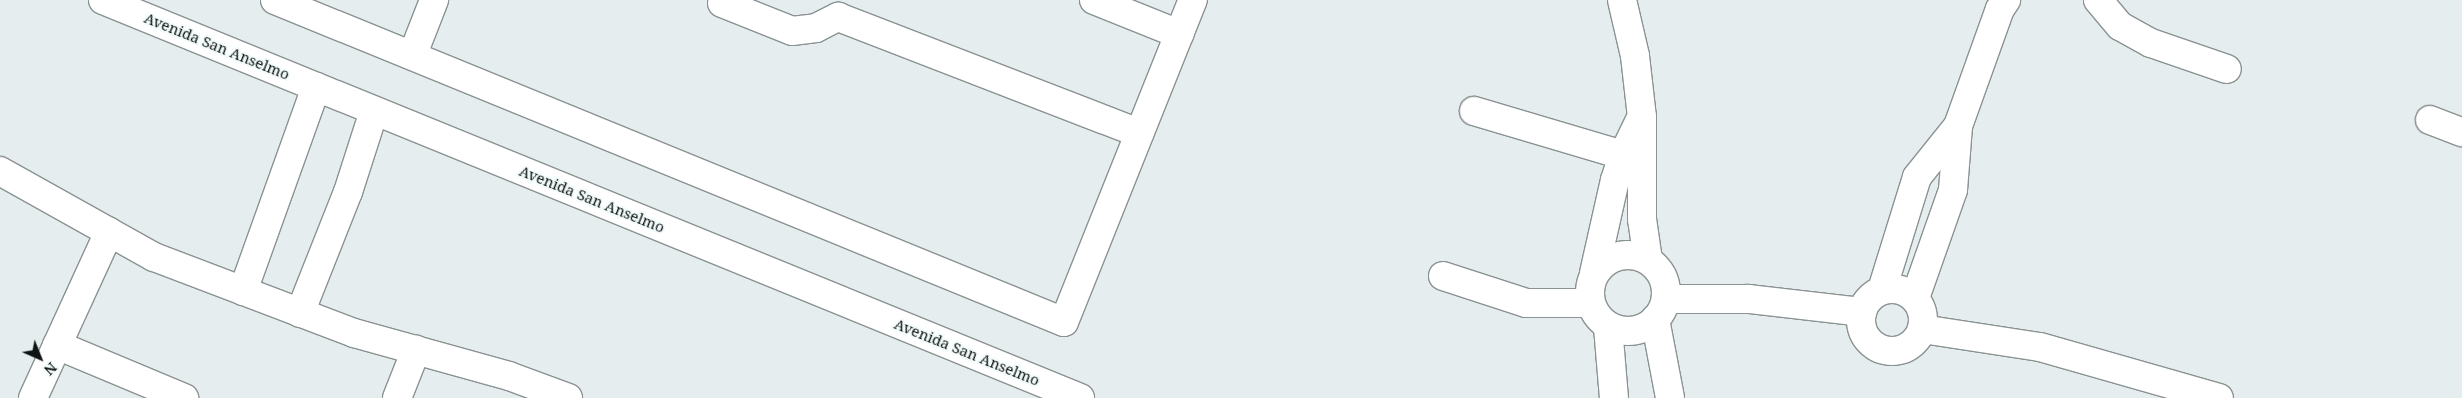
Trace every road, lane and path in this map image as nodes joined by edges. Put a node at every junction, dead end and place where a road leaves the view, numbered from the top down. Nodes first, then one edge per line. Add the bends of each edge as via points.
1 (103, 0) edge
2 (275, 0) edge
3 (434, 0) edge
4 (1094, 0) edge
5 (1192, 0) edge
6 (1622, 0) edge
7 (2006, 0) edge
8 (2098, 0) edge
9 (722, 3) dead end
10 (836, 8) edge
11 (1179, 34) junction
12 (413, 54) junction
13 (2227, 69) dead end
14 (316, 86) junction
15 (374, 110) junction
16 (1474, 111) dead end
17 (1642, 117) junction
18 (2430, 120) dead end
19 (1958, 126) junction
20 (2462, 132) edge
21 (1140, 133) junction
22 (1623, 155) junction
23 (0, 171) edge
24 (109, 232) junction
25 (1648, 260) junction
26 (1594, 273) junction
27 (1443, 276) dead end
28 (1882, 290) junction
29 (243, 291) junction
30 (1914, 298) junction
31 (1590, 303) junction
32 (1661, 309) junction
33 (1862, 312) junction
34 (300, 313) junction
35 (1608, 327) junction
36 (1922, 329) junction
37 (57, 345) junction
38 (416, 350) junction
39 (33, 398) edge
40 (184, 398) edge
41 (397, 398) edge
42 (568, 398) edge
43 (1080, 398) edge
44 (1614, 398) edge
45 (1670, 398) edge
46 (2219, 398) edge

1 - 14 street, Avenida San Anselmo
2 - 12 street
3 - 12 street
4 - 11 street
5 - 11 street
6 - 17 street via 1635,56
7 - 19 street
8 - 13 street via 2120,26 2151,43
9 - 10 street via 792,31 816,28
10 - 21 street
11 - 21 street
12 - 21 street via 1064,322
14 - 15 street, Avenida San Anselmo
14 - 29 street
15 - 34 street via 348,192
15 - 43 street, Avenida San Anselmo
16 - 22 street
17 - 22 street
17 - 25 street via 1642,218
18 - 20 street
19 - 28 street via 1918,177
19 - 30 street via 1953,190
22 - 26 street
23 - 24 street
24 - 29 street via 154,256
24 - 37 street
25 - 26 street via 1634,255 1619,256 1605,262
25 - 32 street via 1659,270 1665,284
26 - 31 street via 1589,288
27 - 31 street via 1526,303
28 - 30 street via 1899,289
28 - 33 street via 1869,299
29 - 34 street
30 - 36 street via 1922,310
31 - 35 street via 1596,316
32 - 33 street via 1749,299
32 - 35 street via 1637,331 1622,332
32 - 45 street
33 - 36 street via 1866,337 1882,350 1901,350 1910,346
34 - 38 street via 354,333
35 - 44 street
36 - 46 street via 2040,347
37 - 39 street
37 - 40 street
38 - 41 street
38 - 42 street via 508,376

